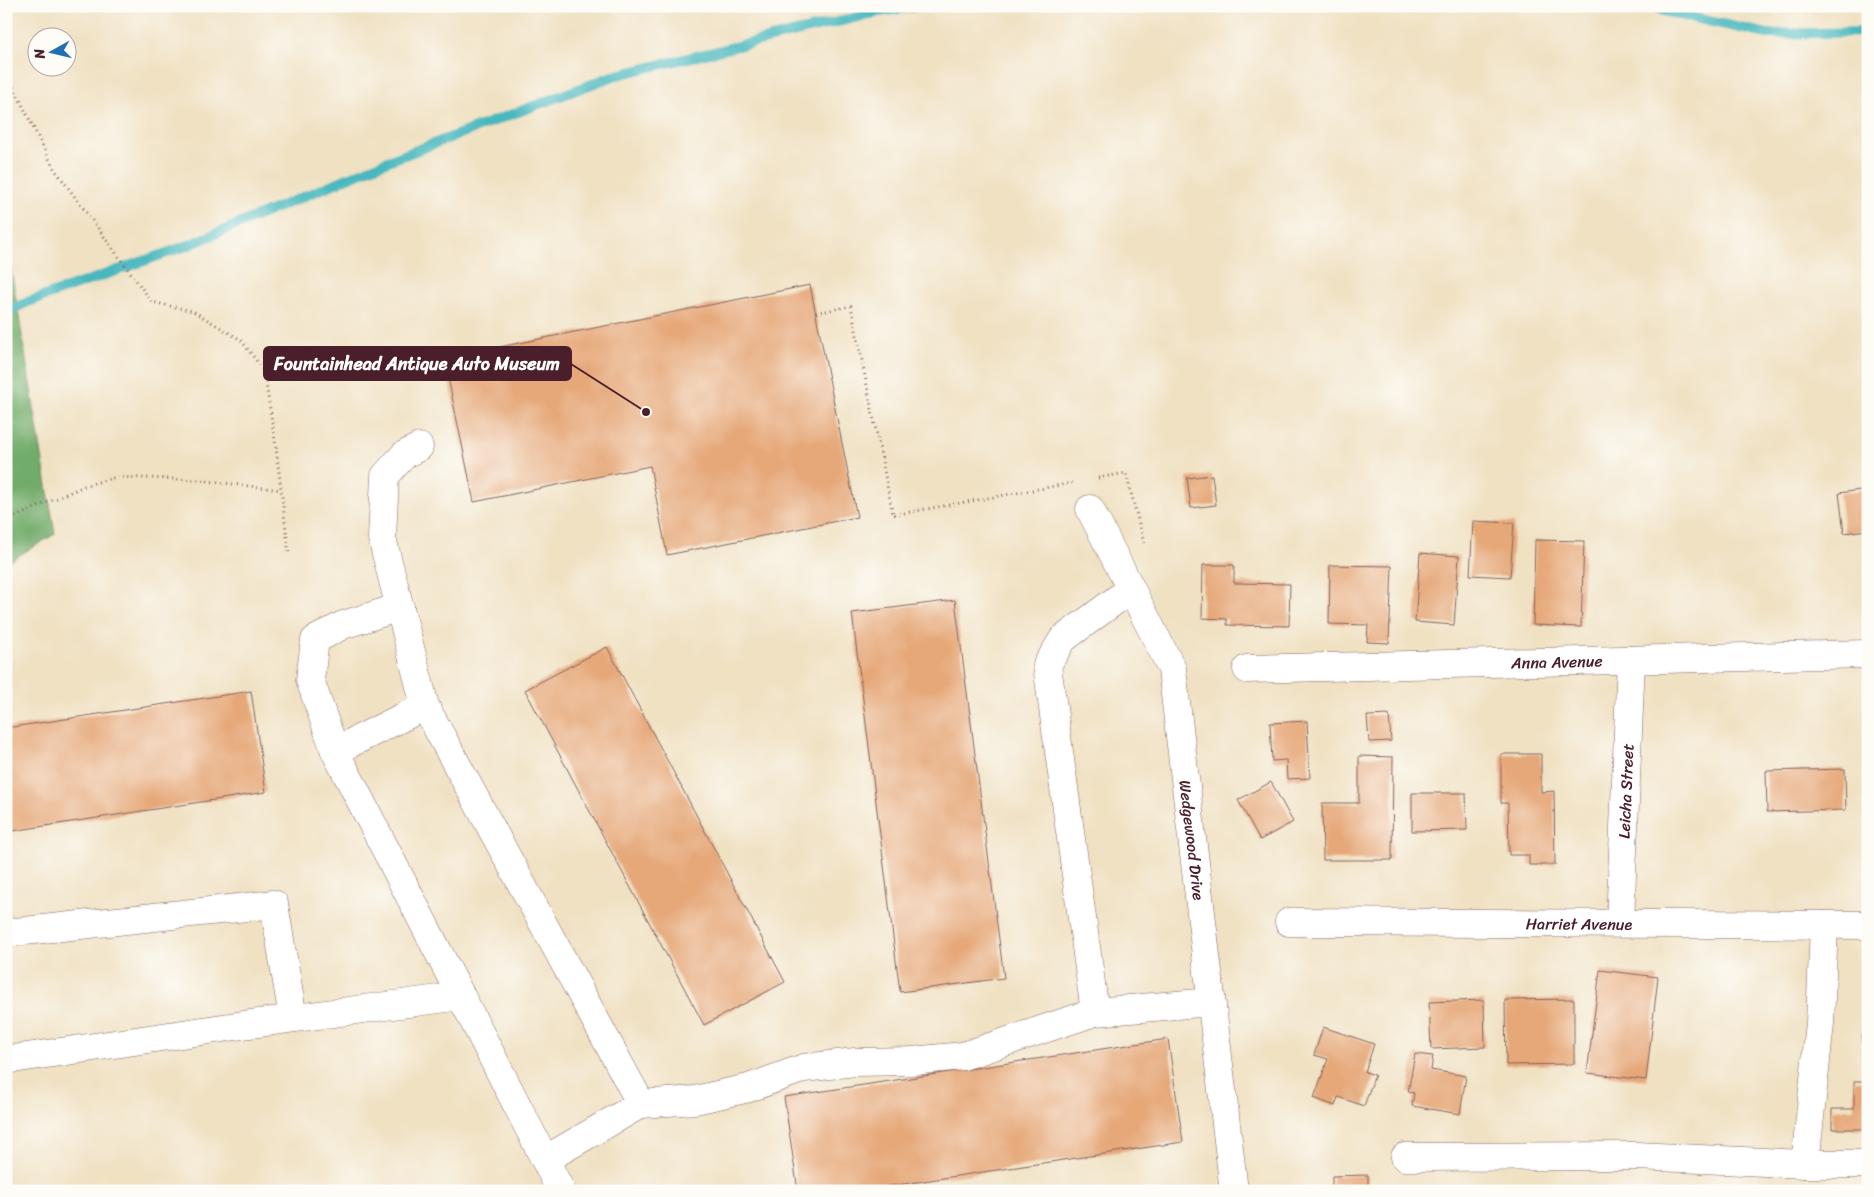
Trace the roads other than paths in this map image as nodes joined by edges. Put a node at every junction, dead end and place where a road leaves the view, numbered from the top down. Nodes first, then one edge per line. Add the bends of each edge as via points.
1 (419, 447) dead end
2 (1090, 509) dead end
3 (1131, 589) junction
4 (400, 607) junction
5 (1868, 654) edge
6 (1631, 660) junction
7 (1247, 669) dead end
8 (425, 706) junction
9 (334, 751) junction
10 (1289, 922) dead end
11 (1620, 923) junction
12 (1824, 925) junction
13 (1868, 925) edge
14 (6, 933) edge
15 (461, 996) junction
16 (1211, 1002) junction
17 (1095, 1012) junction
18 (293, 1018) junction
19 (6, 1060) edge
20 (641, 1104) junction
21 (1405, 1157) dead end
22 (546, 1159) junction
23 (1805, 1164) junction
24 (1868, 1164) edge
25 (561, 1191) edge
26 (1234, 1191) edge

1 - 4 street via 404,455 385,476 382,538
2 - 3 street, Wedgewood Drive
3 - 16 street, Wedgewood Drive via 1172,669
3 - 17 street via 1063,639 1046,665
4 - 8 street
4 - 9 street via 343,625 315,640 310,680
5 - 6 street, Anna Avenue
6 - 7 street, Anna Avenue
6 - 11 street, Leicha Street
8 - 9 street
8 - 20 street
9 - 15 street
10 - 11 street, Harriet Avenue
11 - 12 street, Harriet Avenue
12 - 13 street, Harriet Avenue
12 - 23 street via 1820,1023
14 - 18 street via 274,904
15 - 18 street
15 - 22 street
16 - 17 street
16 - 26 street, Wedgewood Drive
17 - 20 street via 963,1056 804,1068 749,1088 696,1100
18 - 19 street
20 - 22 street
21 - 23 street via 1636,1156
22 - 25 street
23 - 24 street

